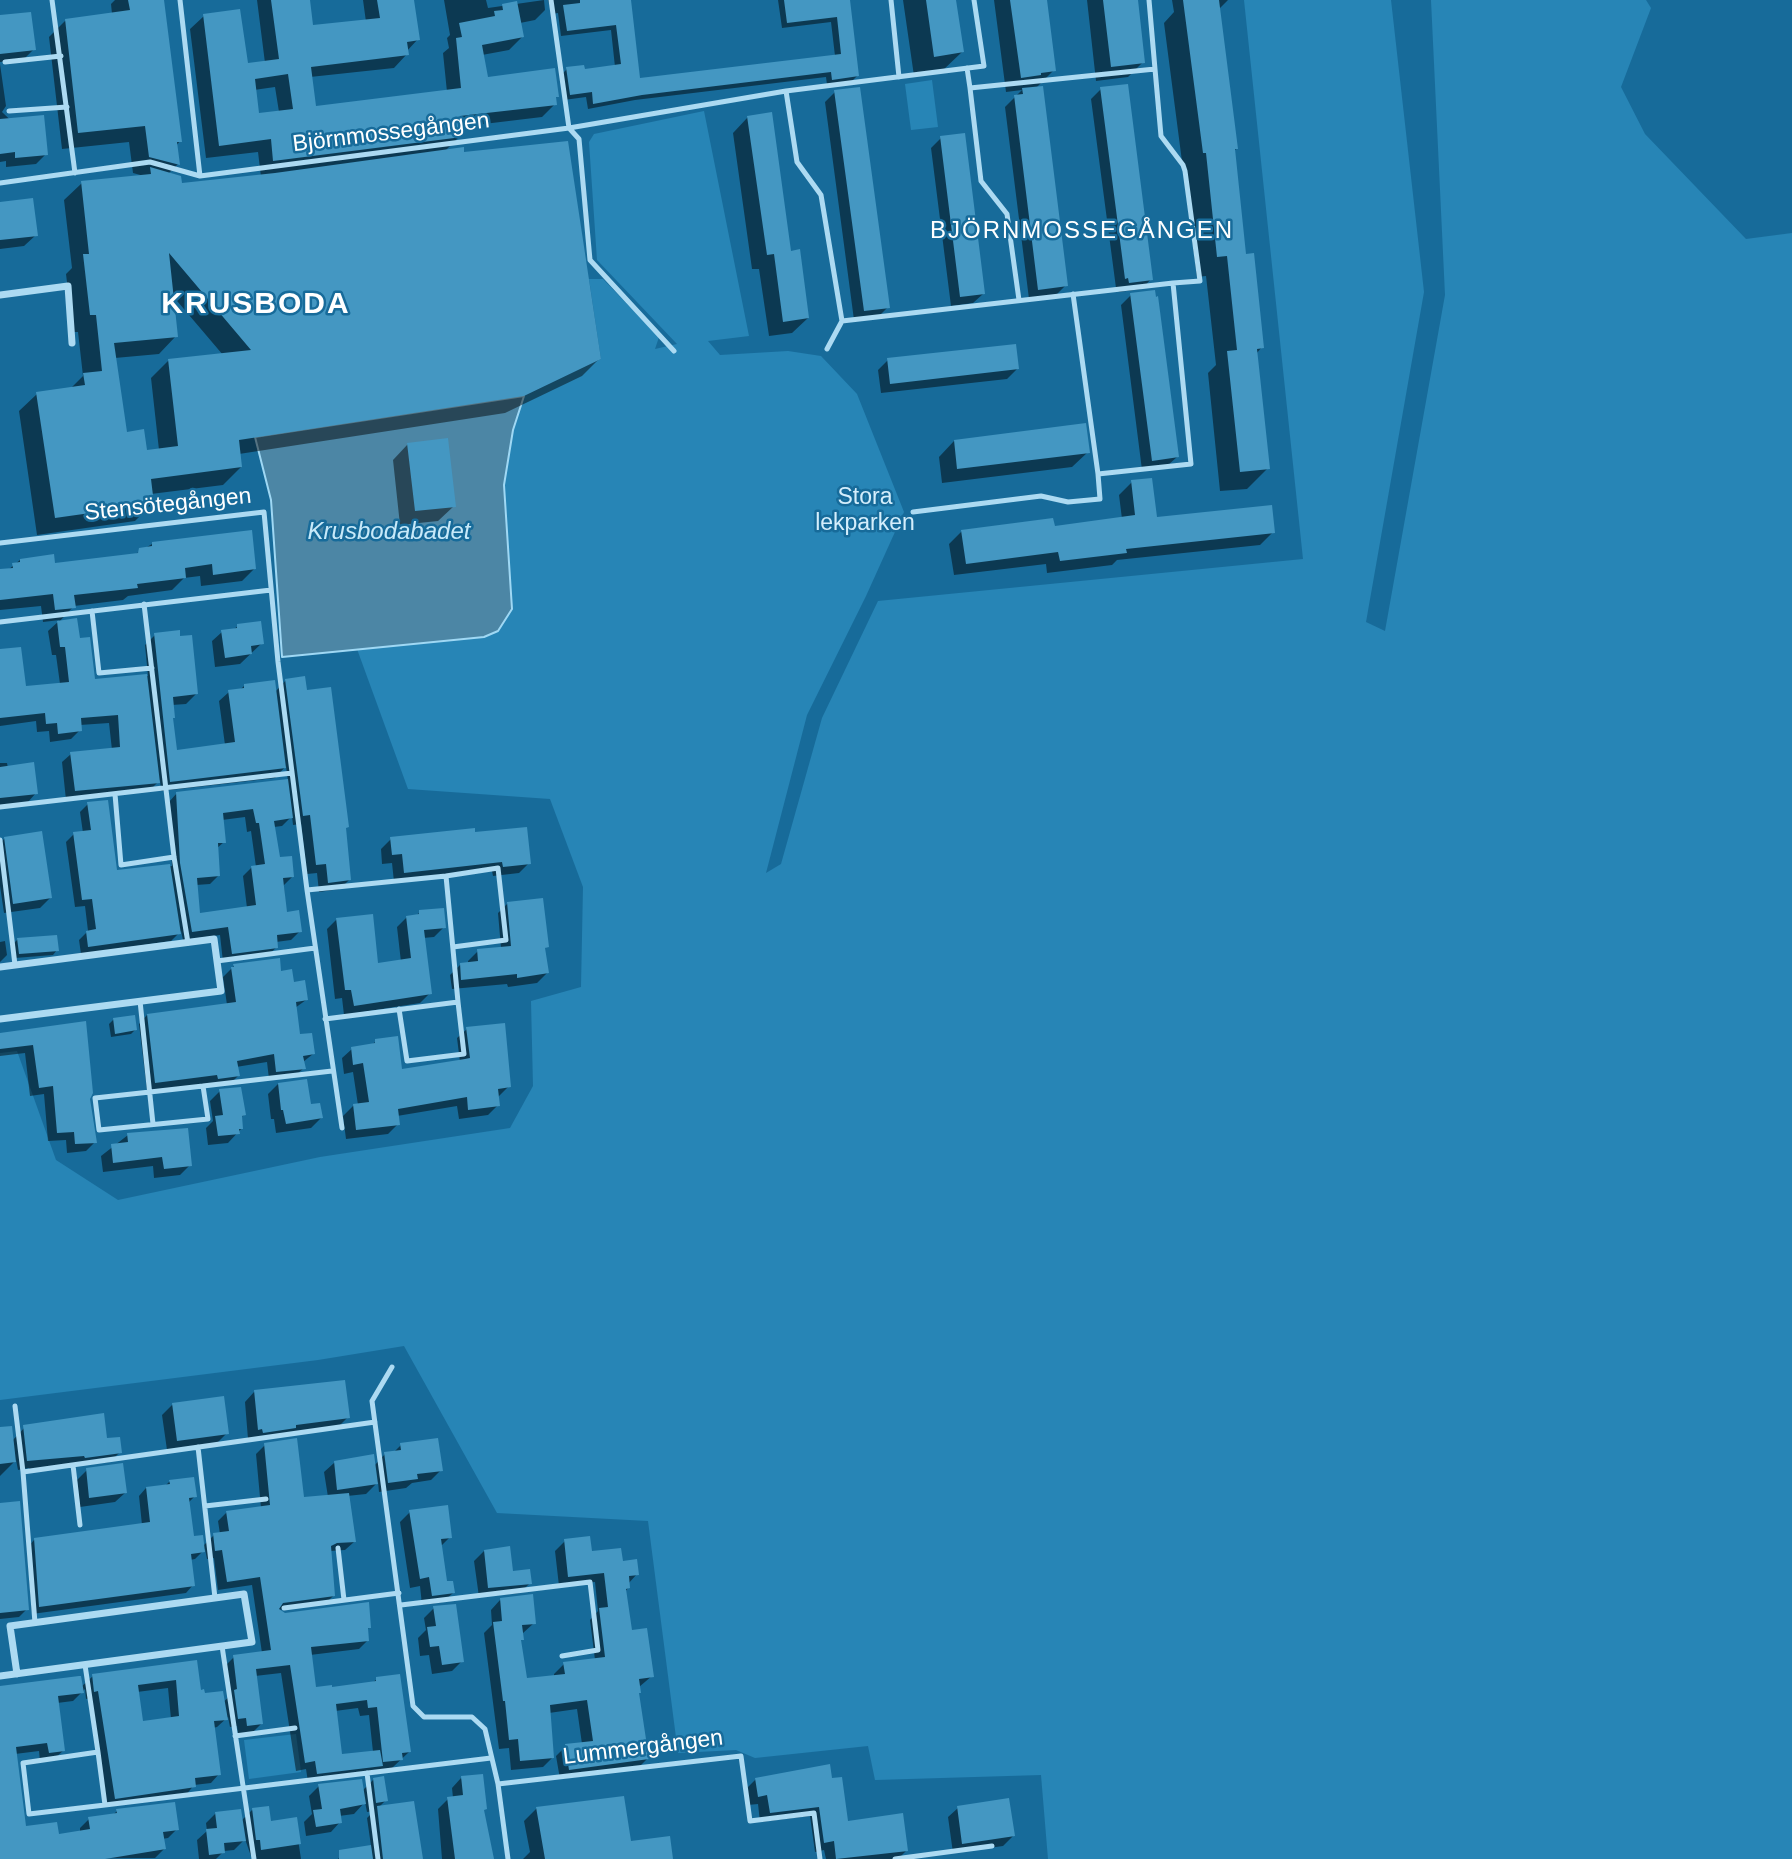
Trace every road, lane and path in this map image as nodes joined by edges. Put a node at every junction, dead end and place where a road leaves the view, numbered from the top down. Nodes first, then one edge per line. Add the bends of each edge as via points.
1 (52, 0) edge
2 (180, 0) edge
3 (551, 0) edge
4 (891, 0) edge
5 (974, 0) edge
6 (1149, 0) edge
7 (61, 56) junction
8 (5, 62) dead end
9 (967, 68) junction
10 (1155, 69) junction
11 (898, 77) junction
12 (970, 88) junction
13 (786, 91) junction
14 (67, 107) junction
15 (9, 111) dead end
16 (569, 128) junction
17 (75, 173) junction
18 (200, 176) junction
19 (0, 183) edge
20 (1173, 283) junction
21 (1073, 294) junction
22 (0, 295) edge
23 (1019, 300) junction
24 (842, 321) junction
25 (72, 344) dead end
26 (827, 349) dead end
27 (674, 351) dead end
28 (1098, 474) junction
29 (913, 512) dead end
30 (0, 543) edge
31 (271, 590) junction
32 (144, 604) junction
33 (92, 611) junction
34 (0, 622) edge
35 (152, 668) junction
36 (292, 773) junction
37 (166, 788) junction
38 (114, 794) junction
39 (0, 807) edge
40 (0, 840) edge
41 (174, 857) junction
42 (446, 876) junction
43 (2, 880) edge
44 (307, 890) junction
45 (188, 943) junction
46 (453, 947) junction
47 (315, 948) junction
48 (217, 961) junction
49 (15, 965) junction
50 (0, 967) edge
51 (140, 1001) junction
52 (458, 1002) junction
53 (399, 1009) junction
54 (0, 1019) edge
55 (325, 1019) junction
56 (332, 1071) junction
57 (203, 1086) junction
58 (150, 1092) junction
59 (153, 1124) junction
60 (342, 1128) dead end
61 (392, 1367) dead end
62 (15, 1406) dead end
63 (375, 1422) junction
64 (198, 1447) junction
65 (73, 1465) junction
66 (23, 1472) junction
67 (266, 1499) dead end
68 (205, 1506) junction
69 (80, 1525) dead end
70 (338, 1548) dead end
71 (399, 1593) junction
72 (215, 1598) junction
73 (344, 1600) junction
74 (401, 1605) junction
75 (284, 1608) dead end
76 (35, 1623) junction
77 (222, 1646) junction
78 (562, 1656) dead end
79 (85, 1665) junction
80 (17, 1674) junction
81 (0, 1676) edge
82 (295, 1728) dead end
83 (235, 1736) junction
84 (98, 1752) junction
85 (491, 1758) junction
86 (368, 1773) junction
87 (498, 1784) junction
88 (243, 1788) junction
89 (105, 1805) junction
90 (992, 1846) dead end
91 (907, 1858) edge
92 (254, 1859) edge
93 (378, 1859) edge
94 (508, 1859) edge
95 (820, 1859) edge
96 (894, 1859) edge

1 - 7 lane
2 - 18 lane
3 - 16 lane
4 - 11 lane
5 - 9 lane via 984,66
6 - 10 lane
7 - 8 lane
7 - 14 lane
9 - 11 lane, Björnmossegången
9 - 12 lane
10 - 12 lane
10 - 20 lane via 1161,136 1185,171 1200,281
11 - 13 lane, Björnmossegången
12 - 23 lane via 981,181 1007,214
13 - 16 lane, Björnmossegången
13 - 24 lane via 797,162 821,195
14 - 15 lane
14 - 17 lane
16 - 18 lane, Björnmossegången
16 - 27 lane via 579,139 590,260
17 - 18 lane, Björnmossegången via 150,162
17 - 19 lane, Björnmossegången
20 - 21 lane
20 - 28 lane via 1191,464
21 - 23 lane
21 - 28 lane
22 - 25 street via 68,286
23 - 24 lane
24 - 26 lane
28 - 29 lane via 1100,499 1068,502 1041,496
30 - 31 lane, Stensötegången via 264,512
31 - 32 lane
31 - 36 lane, Stensötegången
32 - 33 lane
32 - 35 lane
33 - 34 lane
33 - 35 lane via 99,673
35 - 37 lane
36 - 37 lane
36 - 44 lane, Stensötegången
37 - 38 lane
37 - 41 lane
38 - 39 lane
38 - 41 lane via 121,864
40 - 43 lane
41 - 45 lane
42 - 44 lane
42 - 46 lane
42 - 46 lane via 498,868 506,940
43 - 49 lane
44 - 47 lane, Stensötegången
45 - 48 street via 214,939
45 - 49 street
46 - 52 lane
47 - 48 lane
47 - 55 lane, Stensötegången
48 - 51 street via 221,991
49 - 50 street
51 - 54 street
51 - 58 lane
52 - 53 lane
52 - 53 lane via 464,1054 407,1061
53 - 55 lane
55 - 56 lane, Stensötegången
56 - 57 lane
56 - 60 lane, Stensötegången
57 - 58 lane
57 - 59 lane via 208,1118
58 - 59 lane
58 - 59 lane via 95,1098 96,1109 99,1130
61 - 63 lane via 372,1401
62 - 66 lane
63 - 64 lane
63 - 71 lane
64 - 65 lane
64 - 68 lane
65 - 66 lane
65 - 69 lane
66 - 76 lane
67 - 68 lane
68 - 72 lane
70 - 73 lane
71 - 73 lane
71 - 74 lane
72 - 76 street
72 - 77 street via 244,1594 252,1642
73 - 75 lane
74 - 78 lane via 590,1582 598,1650
74 - 85 lane via 413,1706 424,1717 472,1717 485,1729
76 - 80 street via 10,1626
77 - 79 street
77 - 83 lane
79 - 80 street
79 - 84 lane
80 - 81 street
82 - 83 lane
83 - 88 lane
84 - 89 lane
84 - 89 lane via 23,1763 29,1814
85 - 86 lane
85 - 87 lane
86 - 88 lane
86 - 93 lane
87 - 94 lane
87 - 95 lane, Lummergången via 741,1756 750,1821 814,1813
88 - 89 lane
88 - 92 lane
90 - 91 lane
91 - 96 lane

